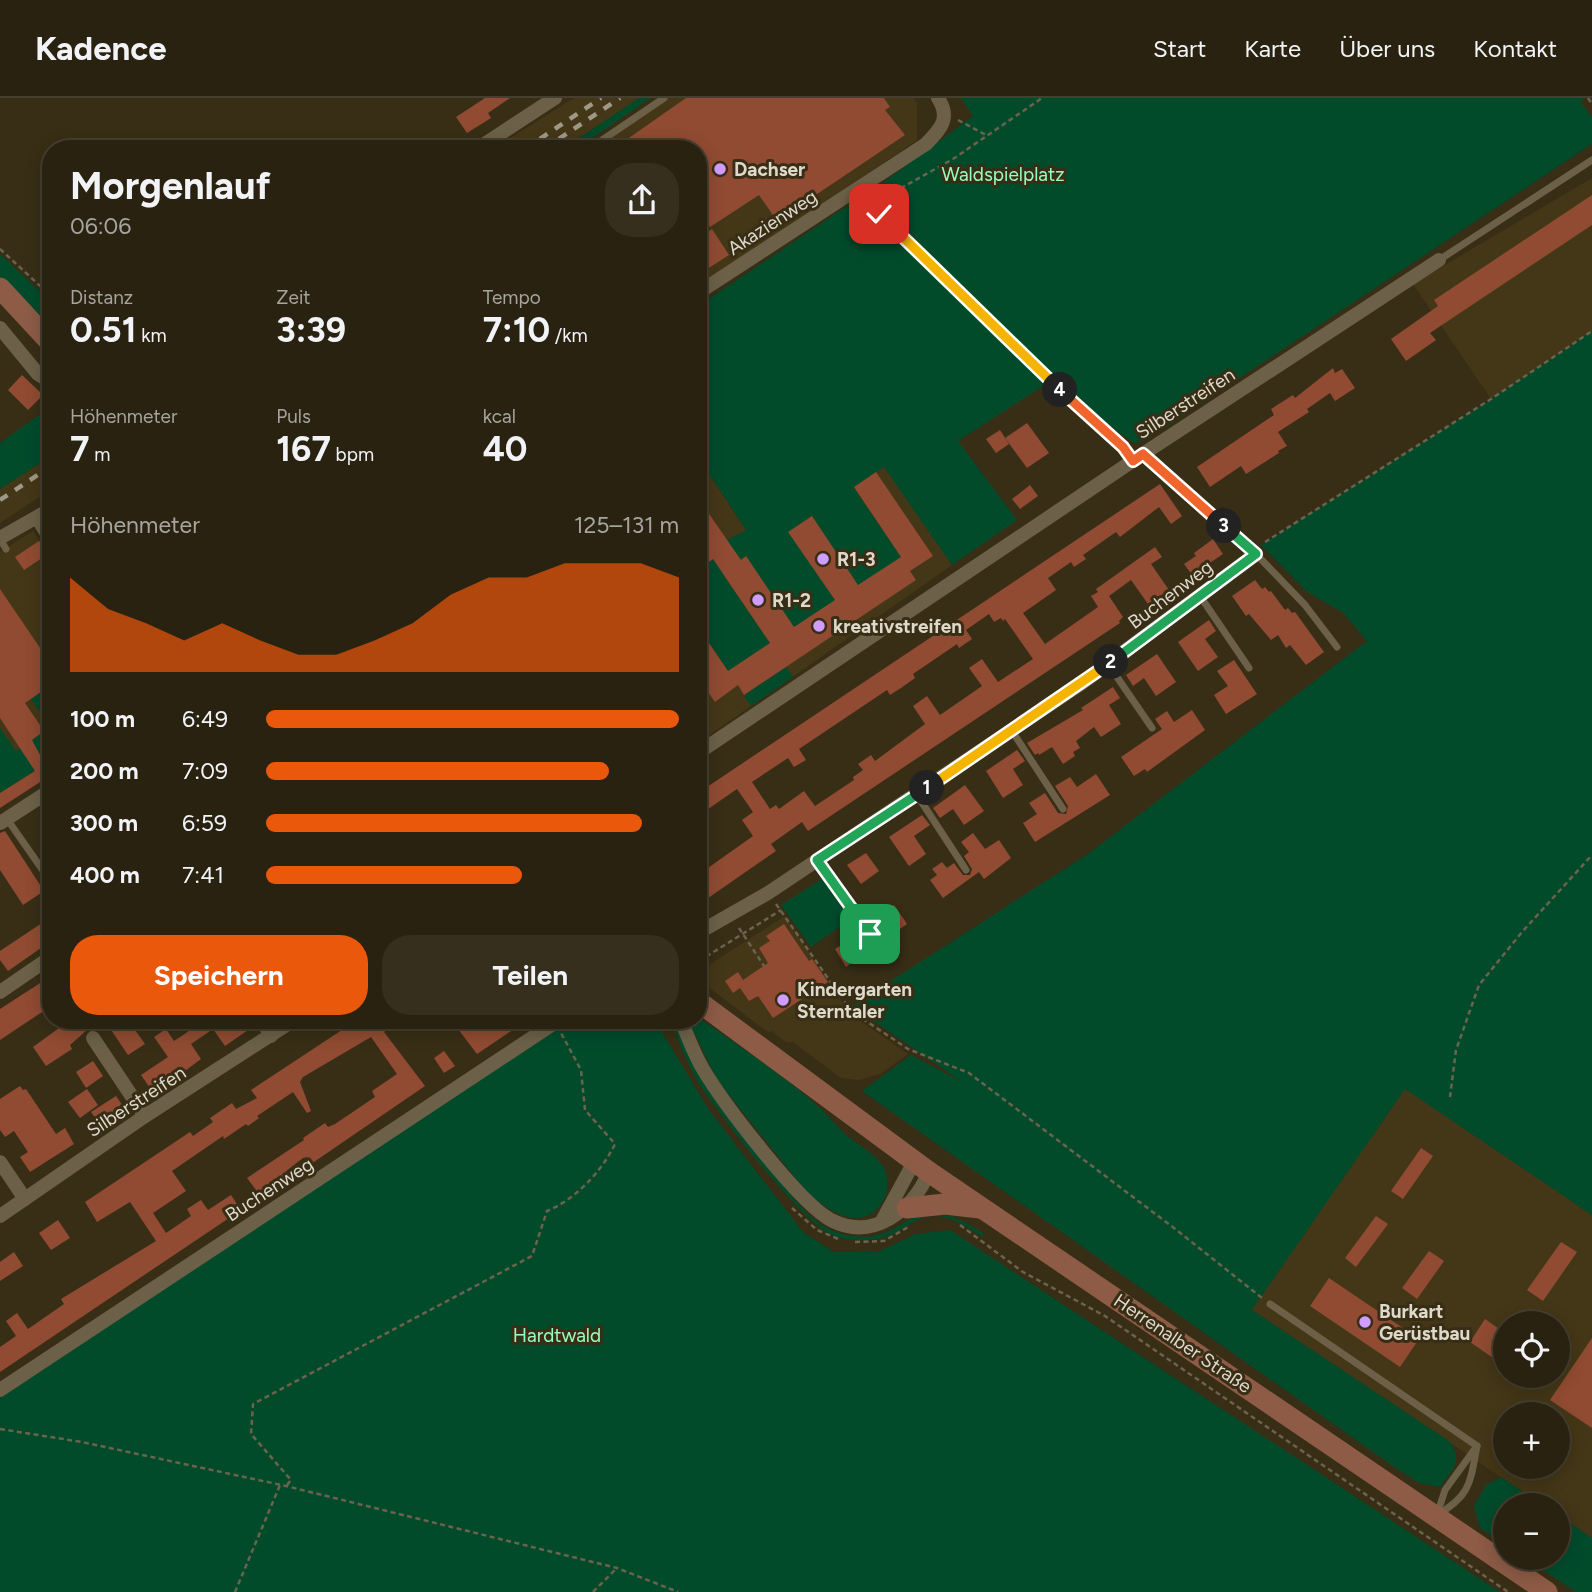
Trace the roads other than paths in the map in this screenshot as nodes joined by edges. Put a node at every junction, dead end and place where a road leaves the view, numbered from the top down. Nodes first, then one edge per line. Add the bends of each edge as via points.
1 (555, 98) edge
2 (664, 98) edge
3 (938, 98) edge
4 (491, 140) edge
5 (602, 140) edge
6 (1592, 160) edge
7 (1439, 260) joint
8 (707, 287) edge
9 (0, 288) edge
10 (0, 328) edge
11 (42, 333) edge
12 (42, 376) edge
13 (1138, 457) junction
14 (42, 514) edge
15 (33, 518) junction
16 (42, 532) edge
17 (2, 542) edge
18 (1256, 554) junction
19 (1200, 595) junction
20 (1337, 648) dead end
21 (1108, 664) junction
22 (1249, 668) dead end
23 (1152, 728) dead end
24 (1012, 730) junction
25 (707, 747) edge
26 (42, 795) edge
27 (917, 795) junction
28 (1063, 809) dead end
29 (4, 821) edge
30 (817, 860) junction
31 (42, 870) edge
32 (966, 870) dead end
33 (707, 928) edge
34 (870, 934) dead end
35 (42, 963) edge
36 (0, 992) edge
37 (707, 1008) edge
38 (267, 1029) edge
39 (281, 1029) edge
40 (551, 1029) edge
41 (685, 1029) edge
42 (271, 1036) junction
43 (93, 1038) dead end
44 (145, 1116) junction
45 (0, 1162) edge
46 (922, 1167) junction
47 (25, 1199) junction
48 (982, 1208) junction
49 (914, 1214) junction
50 (0, 1216) edge
51 (882, 1221) junction
52 (1270, 1304) road end
53 (0, 1390) edge
54 (1477, 1446) junction
55 (1437, 1515) junction
56 (1547, 1592) edge

1 - 4 street
2 - 5 lane
3 - 8 street, Akazienweg via 945,116 941,129 926,144
6 - 7 lane, Silberstreifen
7 - 13 street, Silberstreifen
9 - 11 main road
10 - 12 street
13 - 18 street
13 - 25 street, Silberstreifen
14 - 15 street
15 - 16 lane
15 - 17 street
18 - 19 street, Buchenweg
18 - 20 lane via 1305,605
19 - 21 street, Buchenweg
19 - 22 lane
21 - 23 lane
21 - 24 street, Buchenweg
24 - 27 street, Buchenweg
24 - 28 lane
26 - 29 street
27 - 30 street, Buchenweg
27 - 32 lane
29 - 31 lane
30 - 33 street, Buchenweg
30 - 34 lane
35 - 36 street
37 - 46 main road, Herrenalber Straße
38 - 42 street
39 - 42 street, Silberstreifen
40 - 53 street, Buchenweg
41 - 51 street via 717,1091 808,1203 842,1224 862,1227
42 - 44 street, Silberstreifen
43 - 44 street
44 - 47 street, Silberstreifen
45 - 47 street
46 - 48 main road, Herrenalber Straße
46 - 49 street
46 - 51 street
47 - 50 street, Silberstreifen
48 - 49 main road via 945,1204
48 - 55 main road, Herrenalber Straße
49 - 51 street
52 - 54 lane
54 - 55 lane via 1445,1490
54 - 55 lane via 1471,1482 1459,1502
55 - 56 main road, Herrenalber Straße

